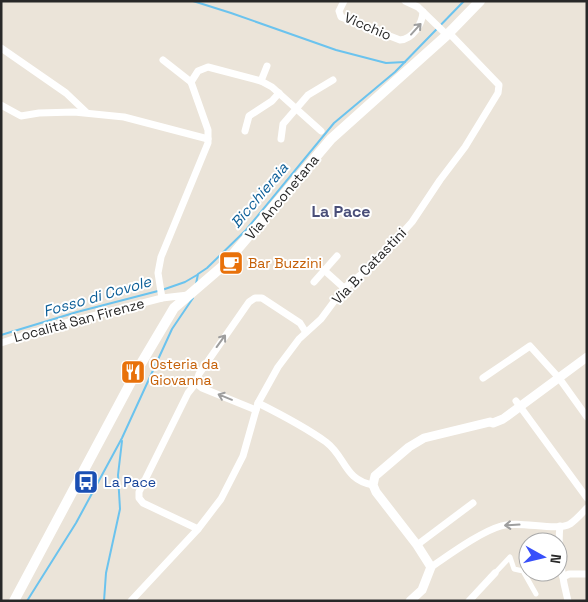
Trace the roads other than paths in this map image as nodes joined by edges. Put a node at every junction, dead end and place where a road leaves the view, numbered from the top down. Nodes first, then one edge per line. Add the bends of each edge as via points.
1 (344, 1) edge
2 (405, 1) edge
3 (480, 1) edge
4 (423, 12) junction
5 (446, 33) junction
6 (1, 48) edge
7 (163, 60) dead end
8 (267, 66) dead end
9 (333, 80) dead end
10 (261, 81) junction
11 (191, 82) junction
12 (279, 93) junction
13 (1, 105) edge
14 (296, 108) junction
15 (86, 112) junction
16 (245, 131) dead end
17 (321, 131) joint
18 (208, 139) junction
19 (281, 139) dead end
20 (331, 140) junction
21 (337, 256) dead end
22 (324, 270) junction
23 (314, 282) dead end
24 (344, 288) junction
25 (188, 295) junction
26 (162, 296) junction
27 (305, 331) junction
28 (1, 343) edge
29 (587, 357) edge
30 (483, 378) dead end
31 (559, 378) junction
32 (196, 383) junction
33 (518, 404) junction
34 (257, 406) junction
35 (587, 417) edge
36 (373, 486) junction
37 (587, 498) edge
38 (473, 503) dead end
39 (587, 508) edge
40 (560, 526) junction
41 (198, 529) junction
42 (560, 532) edge
43 (417, 545) junction
44 (431, 567) junction
45 (495, 573) joint
46 (587, 574) edge
47 (568, 575) edge
48 (564, 582) edge
49 (536, 594) dead end
50 (14, 601) edge
51 (131, 601) edge
52 (410, 601) edge
53 (469, 601) edge
54 (568, 601) edge

1 -> 4 street, Vicchio via 341,18 400,40 408,38 421,24
2 - 4 street
3 - 5 main road, Via Anconetana
4 - 5 street
5 - 20 main road, Via Anconetana
5 - 24 street, Via B. Catastini via 499,85 498,93 412,222 373,265
6 - 15 street via 66,92
7 - 11 street
8 - 10 street
9 - 14 street via 308,95
10 - 11 street via 208,66 198,71
10 - 12 street
11 - 18 street via 208,130
12 - 14 street
12 - 16 street via 249,116
13 - 15 street via 20,116
14 - 17 street
14 - 19 street via 283,124
15 - 18 street via 124,116
17 - 20 street
18 - 26 street via 158,266
20 - 25 main road, Via Anconetana via 224,264
21 - 22 street
22 - 23 street
22 - 24 street
24 - 27 street, Via B. Catastini via 321,319
25 - 26 street, Località San Firenze
25 - 50 main road, Via Anconetana via 169,315 139,367
26 - 28 street, Località San Firenze
32 -> 27 street via 248,302 255,298 262,298 300,323
27 - 34 street, Via B. Catastini via 278,367
29 - 31 street
30 - 31 street via 530,346
31 - 33 street
31 - 35 street
34 -> 32 street via 202,388
32 - 41 street via 139,495 143,503
33 - 36 street via 494,423 424,438 380,471
33 - 37 street
34 - 36 street via 285,416 328,443 355,479
34 - 41 street, Via B. Catastini via 243,456 233,477
36 - 43 street
38 - 43 street
39 - 40 street via 571,523
40 - 42 street
40 -> 44 street via 502,525
41 - 51 street, Via B. Catastini
43 - 44 street
44 - 52 street via 422,590
45 - 49 street via 510,557 514,569 523,571
45 - 53 street
46 - 47 street
48 - 54 street

